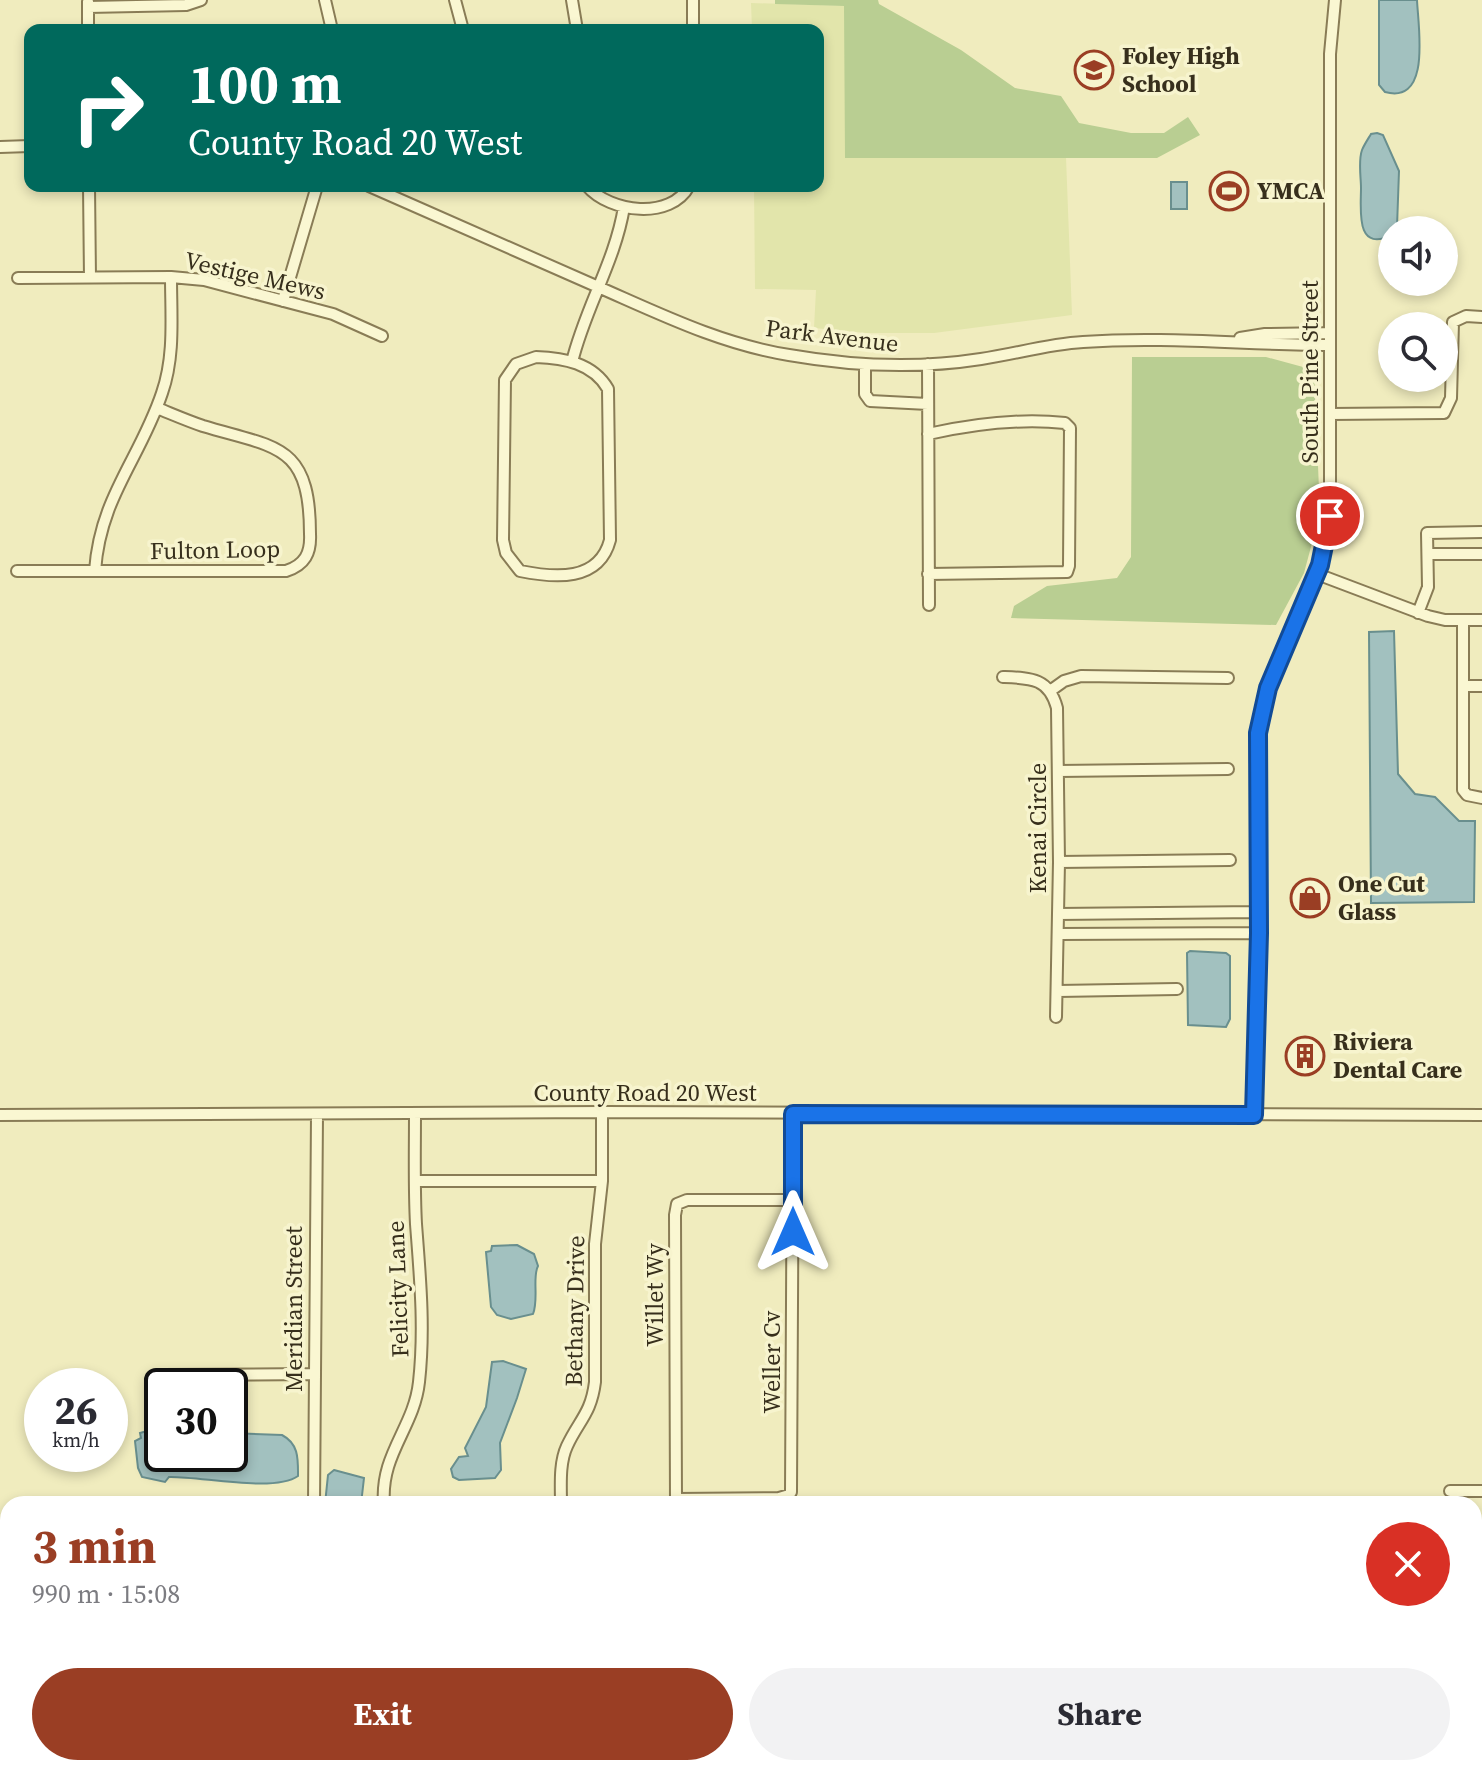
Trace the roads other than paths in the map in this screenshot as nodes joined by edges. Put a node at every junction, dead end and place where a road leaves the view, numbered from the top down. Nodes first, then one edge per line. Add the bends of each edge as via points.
1 (201, 0) edge
2 (325, 0) edge
3 (455, 0) edge
4 (572, 0) edge
5 (693, 0) edge
6 (1335, 0) edge
7 (88, 3) edge
8 (88, 24) edge
9 (331, 24) edge
10 (461, 24) edge
11 (576, 24) edge
12 (693, 24) edge
13 (24, 146) edge
14 (0, 147) edge
15 (89, 192) edge
16 (315, 192) edge
17 (383, 192) edge
18 (594, 192) edge
19 (686, 192) edge
20 (624, 207) junction
21 (171, 277) junction
22 (18, 278) dead end
23 (90, 278) junction
24 (598, 287) junction
25 (283, 301) junction
26 (1482, 317) edge
27 (382, 336) dead end
28 (1330, 339) junction
29 (572, 362) junction
30 (865, 364) junction
31 (928, 364) junction
32 (928, 404) junction
33 (157, 408) junction
34 (1330, 414) junction
35 (928, 434) junction
36 (1482, 532) edge
37 (1428, 554) junction
38 (1482, 554) edge
39 (17, 571) dead end
40 (95, 571) junction
41 (928, 574) junction
42 (1317, 574) junction
43 (929, 605) dead end
44 (1418, 613) junction
45 (1463, 620) junction
46 (1482, 620) edge
47 (1003, 677) dead end
48 (1228, 678) dead end
49 (1463, 686) junction
50 (1482, 686) edge
51 (1050, 691) junction
52 (1228, 769) dead end
53 (1058, 771) junction
54 (1482, 798) edge
55 (1230, 860) dead end
56 (1059, 862) junction
57 (1258, 912) junction
58 (1157, 913) junction
59 (1058, 914) junction
60 (1157, 933) junction
61 (1259, 933) junction
62 (1059, 934) junction
63 (1177, 989) dead end
64 (1058, 991) junction
65 (1056, 1017) dead end
66 (602, 1112) junction
67 (415, 1114) junction
68 (793, 1114) junction
69 (0, 1115) edge
70 (317, 1115) junction
71 (1254, 1115) junction
72 (1482, 1115) edge
73 (415, 1181) junction
74 (602, 1181) junction
75 (793, 1200) junction
76 (248, 1374) edge
77 (314, 1374) junction
78 (1450, 1491) dead end
79 (1482, 1491) edge
80 (314, 1496) edge
81 (384, 1496) edge
82 (561, 1496) edge
83 (676, 1496) edge
84 (783, 1496) edge

1 - 7 street via 186,5
2 - 9 street
3 - 10 street
4 - 11 street
5 - 12 street
6 - 28 street, South Pine Street via 1330,54
7 - 8 street
13 - 14 street
15 - 23 street
16 - 25 street
17 - 24 street, Park Avenue
18 - 20 street
19 - 20 street via 667,206
20 - 24 street
21 - 23 street, Vestige Mews
21 - 25 street, Vestige Mews
21 - 33 street via 171,359
22 - 23 street, Vestige Mews
24 - 29 street
24 - 30 street, Park Avenue via 744,345
25 - 27 street, Vestige Mews via 333,314
26 - 34 street via 1453,322 1451,398 1444,413
28 - 31 street, Park Avenue via 1265,334 1226,340 1081,342
28 - 34 street, South Pine Street
29 - 29 street via 600,375 610,399 610,540 604,566 579,574 520,571 511,566 503,540 505,380 513,362 536,357
30 - 31 street, Park Avenue
30 - 32 street via 865,394 870,401
31 - 32 street
32 - 35 street
33 - 40 street via 108,506
33 - 40 street, Fulton Loop via 261,441 292,462 310,506 308,554 303,563 286,571
34 - 42 street, South Pine Street via 1330,516
35 - 41 street
35 - 41 street via 986,423 1056,422 1070,428 1067,572
36 - 37 street via 1427,533
37 - 38 street
37 - 44 street via 1428,587
39 - 40 street, Fulton Loop
41 - 43 street
42 - 44 street
42 - 57 street, South Pine Street via 1268,688 1258,733
44 - 45 street
45 - 46 street
45 - 49 street
47 - 51 street via 1029,678
48 - 51 street via 1081,676
49 - 50 street
49 - 54 street via 1463,790
51 - 53 street, Kenai Circle via 1057,708
52 - 53 street
53 - 56 street, Kenai Circle
55 - 56 street
56 - 59 street, Kenai Circle
57 - 58 street
57 - 61 street, South Pine Street
58 - 59 street
58 - 60 street
59 - 62 street, Kenai Circle
60 - 61 street
60 - 62 street
61 - 71 street, South Pine Street
62 - 64 street, Kenai Circle
63 - 64 street
64 - 65 street, Kenai Circle
66 - 67 street, County Road 20 West
66 - 68 street, County Road 20 West
66 - 74 street, Bethany Drive
67 - 70 street, County Road 20 West
67 - 73 street, Felicity Lane
68 - 71 street, County Road 20 West
68 - 75 street, Weller Cv
69 - 70 street, County Road 20 West
70 - 77 street, Meridian Street
71 - 72 street, County Road 20 West
73 - 74 street
73 - 81 street, Felicity Lane via 423,1324 419,1386 386,1468
74 - 82 street, Bethany Drive via 595,1244 595,1382 592,1403 566,1447
75 - 83 street, Willet Wy via 677,1204
75 - 84 street, Weller Cv via 791,1492
76 - 77 street
77 - 80 street, Meridian Street
78 - 79 street

